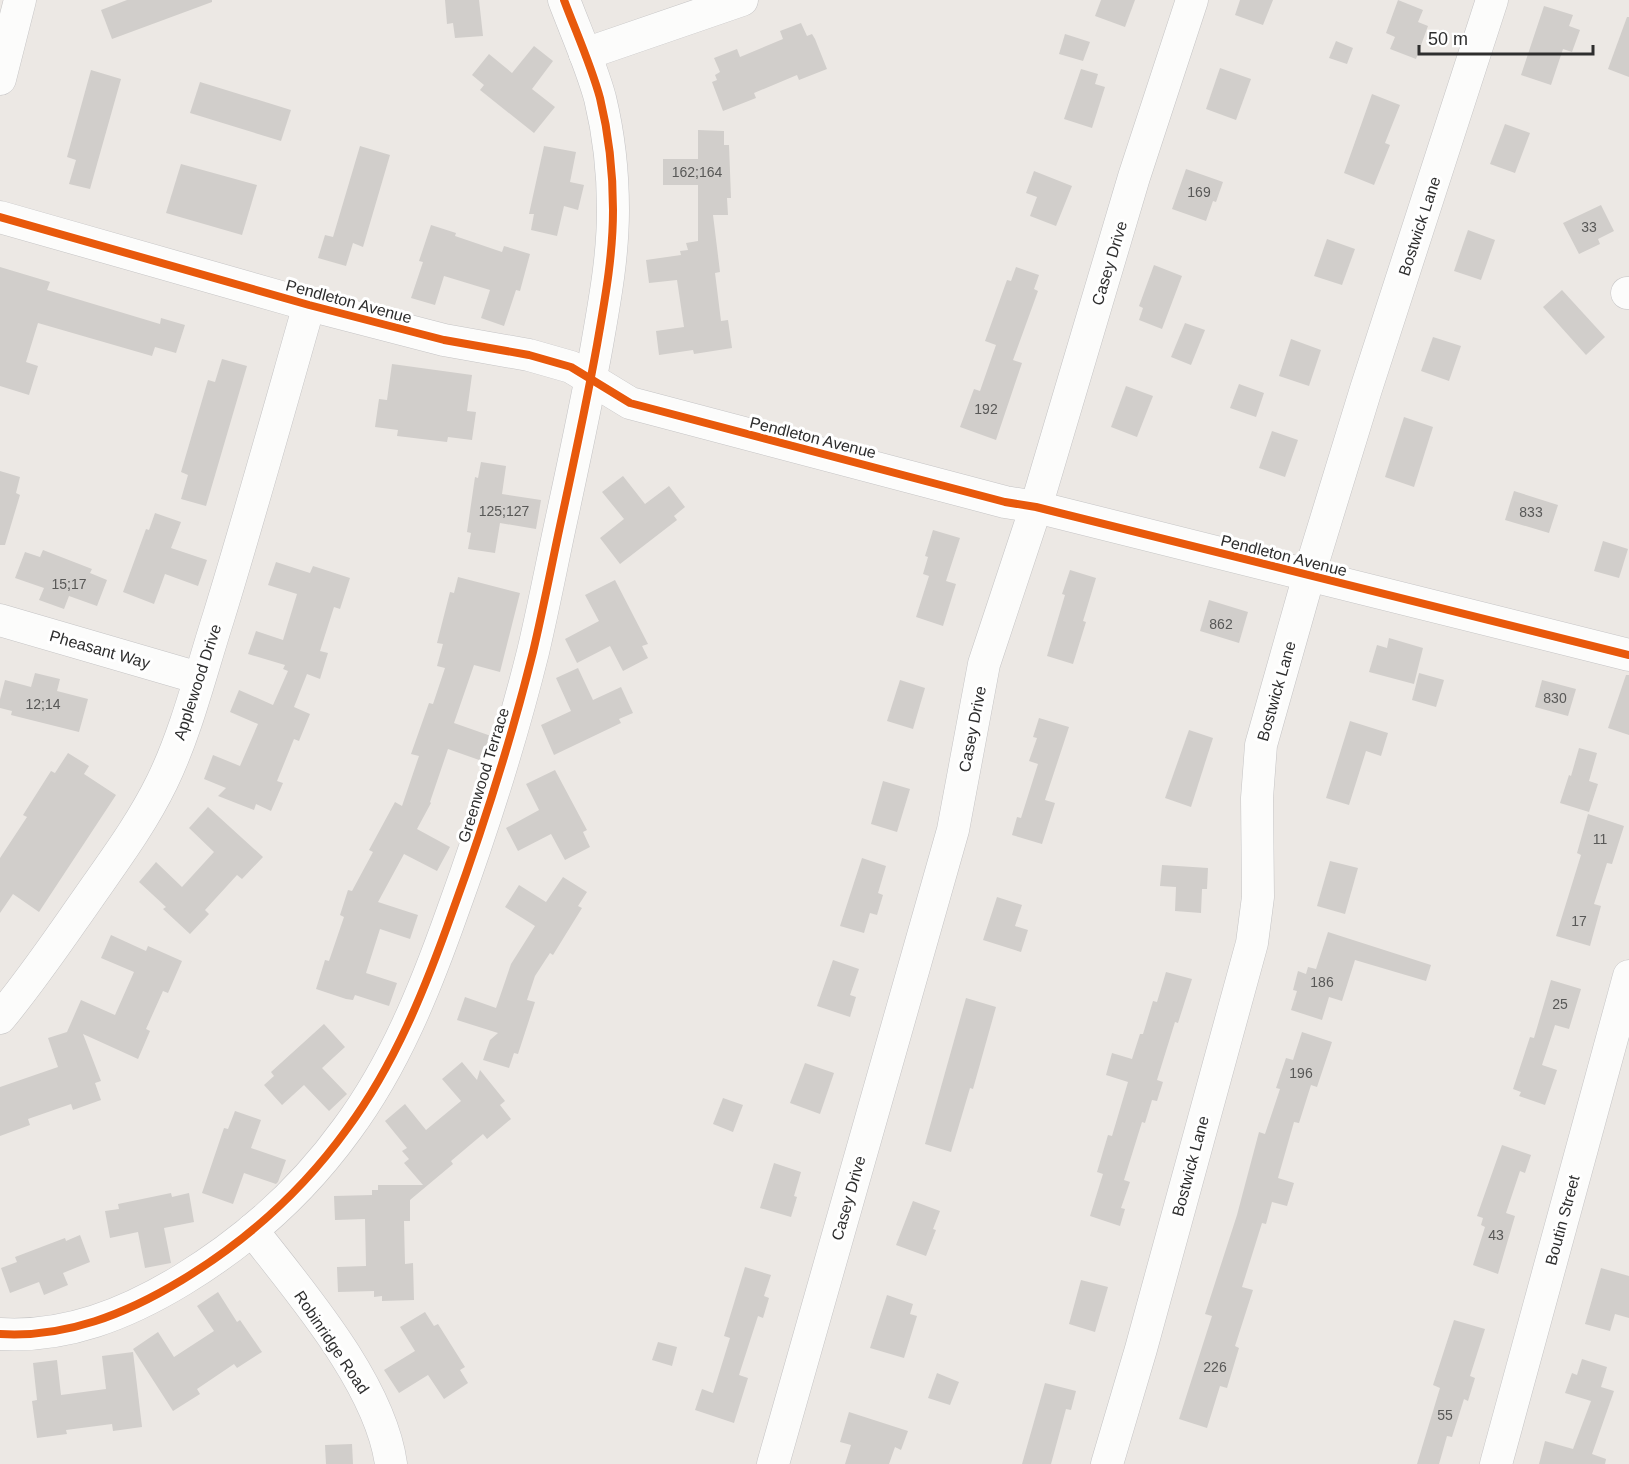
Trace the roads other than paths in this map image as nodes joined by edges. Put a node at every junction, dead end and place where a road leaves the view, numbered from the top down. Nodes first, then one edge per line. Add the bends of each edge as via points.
1 (20, 0) edge
2 (564, 0) edge
3 (742, 0) edge
4 (1192, 0) edge
5 (1492, 0) edge
6 (585, 54) junction
7 (0, 79) edge
8 (0, 217) edge
9 (309, 305) junction
10 (591, 378) junction
11 (1036, 507) junction
12 (1309, 575) junction
13 (0, 620) edge
14 (1629, 655) edge
15 (199, 678) junction
16 (1629, 976) edge
17 (0, 1018) edge
18 (252, 1230) junction
19 (0, 1334) edge
20 (391, 1464) edge
21 (773, 1464) edge
22 (1107, 1464) edge
23 (1496, 1464) edge

1 - 7 street
2 - 6 street, Greenwood Terrace
3 - 6 street
4 - 11 street, Casey Drive via 1134,177
5 - 12 street, Bostwick Lane
6 - 10 street, Greenwood Terrace via 610,147 613,207 612,258
8 - 9 street, Pendleton Avenue
9 - 10 street, Pendleton Avenue via 444,340 529,355 571,367
9 - 15 street, Applewood Drive
10 - 11 street, Pendleton Avenue via 630,403
10 - 18 street, Greenwood Terrace via 529,664 505,754 433,966 393,1055 363,1107 305,1180
11 - 12 street, Pendleton Avenue
11 - 21 street, Casey Drive via 984,664 953,830
12 - 14 street, Pendleton Avenue
12 - 22 street, Bostwick Lane via 1261,745 1258,897 1252,943
13 - 15 street, Pheasant Way
15 - 17 street, Applewood Drive via 162,782 140,823
16 - 23 street, Boutin Street
18 - 19 street, Greenwood Terrace via 191,1274 110,1317 56,1331
18 - 20 street, Robinridge Road via 360,1380 379,1419

